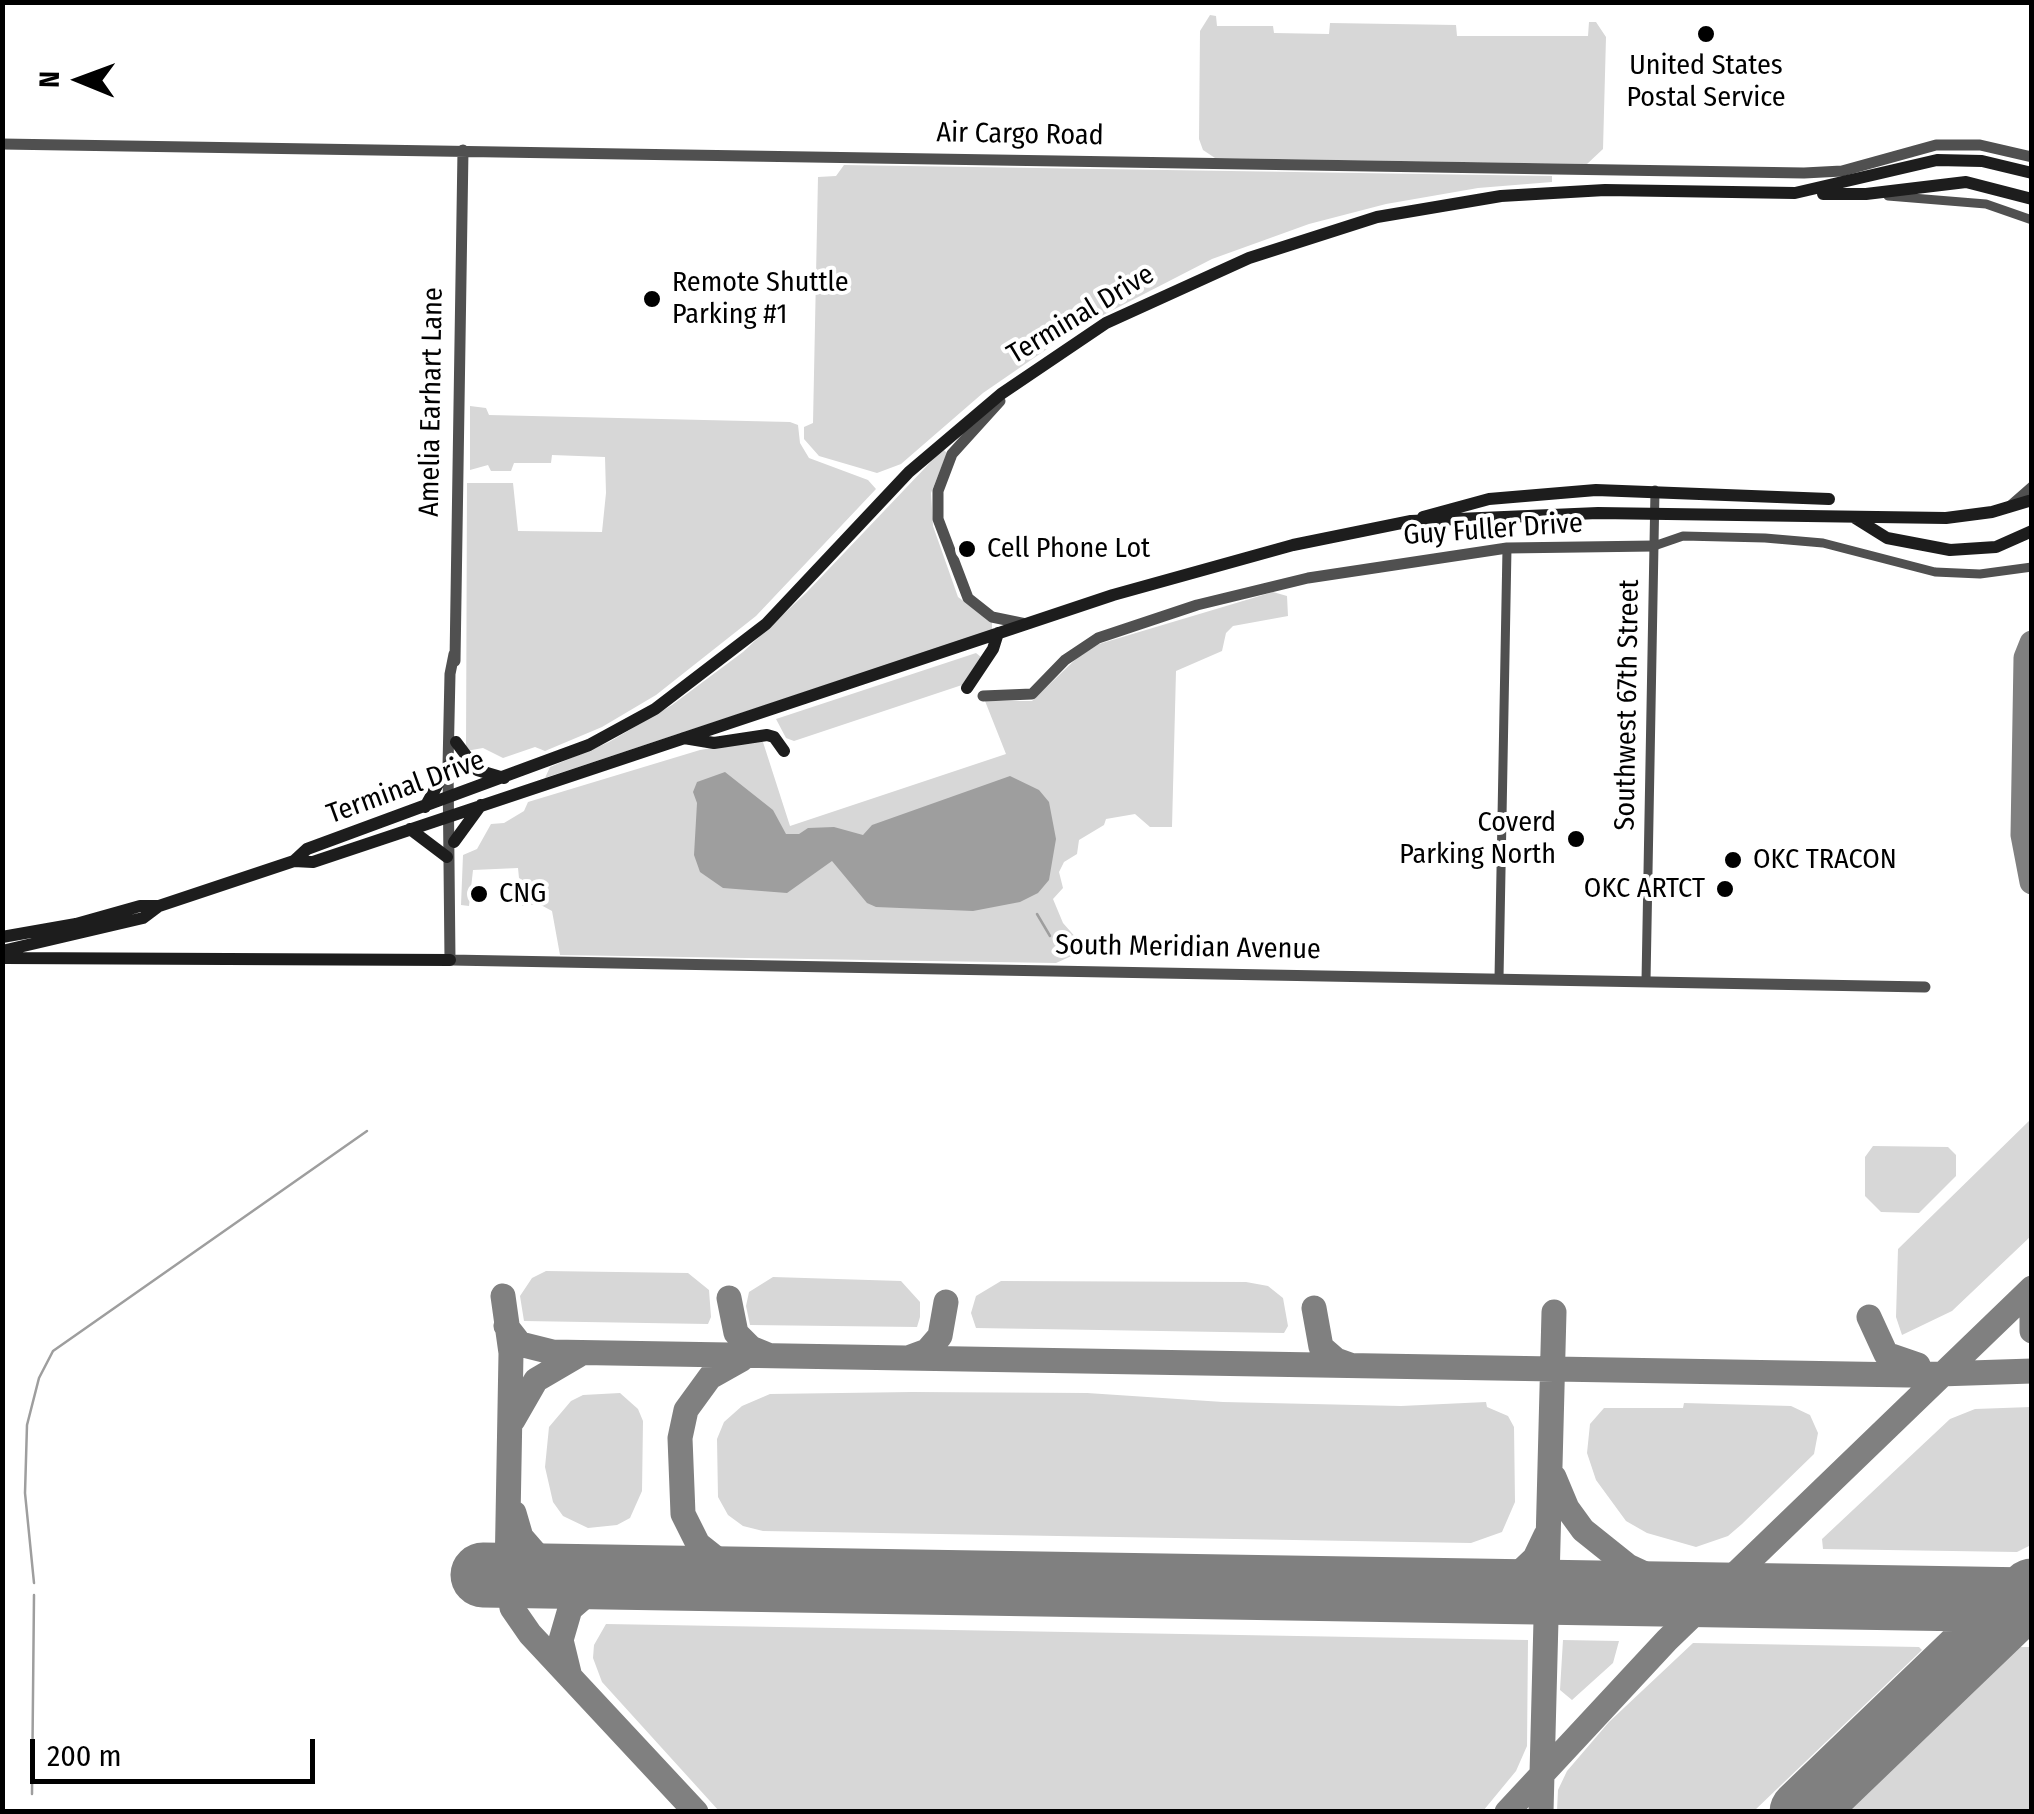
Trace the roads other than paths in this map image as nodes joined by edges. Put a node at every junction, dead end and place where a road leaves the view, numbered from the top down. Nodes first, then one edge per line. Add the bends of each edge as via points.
1 (2, 144) edge
2 (463, 150) junction
3 (2032, 158) edge
4 (2032, 173) edge
5 (1795, 193) junction
6 (1866, 194) junction
7 (2032, 199) edge
8 (2032, 220) edge
9 (1016, 383) junction
10 (2032, 486) edge
11 (1655, 490) junction
12 (1786, 498) junction
13 (1829, 500) dead end
14 (2032, 500) edge
15 (2007, 509) junction
16 (1655, 513) junction
17 (1786, 516) junction
18 (1853, 516) junction
19 (1411, 521) junction
20 (2032, 532) edge
21 (1654, 546) junction
22 (1506, 548) junction
23 (2032, 567) edge
24 (1026, 624) junction
25 (998, 633) junction
26 (454, 654) junction
27 (967, 688) dead end
28 (983, 696) dead end
29 (682, 738) junction
30 (456, 742) junction
31 (784, 751) dead end
32 (448, 766) junction
33 (506, 778) junction
34 (452, 798) junction
35 (480, 805) junction
36 (424, 808) junction
37 (451, 815) junction
38 (410, 829) junction
39 (454, 842) junction
40 (447, 857) junction
41 (294, 861) junction
42 (450, 890) junction
43 (160, 906) junction
44 (2, 937) edge
45 (2, 954) edge
46 (450, 960) junction
47 (1499, 978) junction
48 (1646, 981) junction
49 (1925, 986) dead end

1 - 2 street, Air Cargo Road
2 - 3 street, Air Cargo Road via 1804,173 1842,171 1936,145
2 - 26 street, Amelia Earhart Lane
4 - 5 main road, Terminal Drive via 1962,160 1919,163
5 - 6 main road
5 - 9 main road, Terminal Drive via 1534,193 1377,218 1178,286 1106,323
6 - 7 main road via 1966,182
6 - 8 street via 1986,204
9 - 24 street via 952,454 938,492 938,519 968,598 992,617
9 - 33 main road, Terminal Drive via 910,472 790,602 712,669 620,730
10 - 15 street
11 - 12 main road
11 - 16 street, Southwest 67th Street
11 - 19 main road via 1524,495
12 - 13 main road
12 - 17 main road
14 - 15 main road
15 - 18 main road via 1946,518
16 - 17 main road, Terminal Drive
16 - 19 main road, Terminal Drive
16 - 21 street, Southwest 67th Street
17 - 18 main road, Terminal Drive
18 - 20 main road, Terminal Drive via 1887,538 1950,550 1996,547
19 - 24 main road, Terminal Drive via 1241,558
21 - 22 street, Guy Fuller Drive
21 - 23 street, Guy Fuller Drive via 1683,536 1779,538 1823,542 1935,572
21 - 48 street, Southwest 67th Street
22 - 28 street, Guy Fuller Drive via 1308,578 1198,605 1098,638 1024,698
22 - 47 street
24 - 25 main road, Terminal Drive
25 - 27 main road
25 - 29 main road, Terminal Drive
26 - 30 street, Amelia Earhart Lane
26 - 32 street, Amelia Earhart Lane
29 - 31 main road via 714,743 767,735
29 - 35 main road, Terminal Drive
30 - 33 main road via 477,770
30 - 34 street, Amelia Earhart Lane
32 - 34 street, Amelia Earhart Lane
32 - 36 main road
33 - 34 main road, Terminal Drive
34 - 36 main road, Terminal Drive
34 - 37 street, Amelia Earhart Lane
35 - 37 main road, Terminal Drive
35 - 39 main road
36 - 41 main road, Terminal Drive via 307,849
37 - 38 main road, Terminal Drive
37 - 39 street, Amelia Earhart Lane
37 - 40 street, Amelia Earhart Lane
38 - 40 main road
38 - 41 main road, Terminal Drive via 313,862
39 - 42 street, Amelia Earhart Lane
40 - 42 street, Amelia Earhart Lane
41 - 43 main road, Terminal Drive
42 - 46 street, Amelia Earhart Lane
43 - 44 main road, Terminal Drive
43 - 45 main road, Terminal Drive via 106,930
45 - 46 main road
46 - 47 street, South Meridian Avenue
47 - 48 street, South Meridian Avenue
48 - 49 street, South Meridian Avenue

